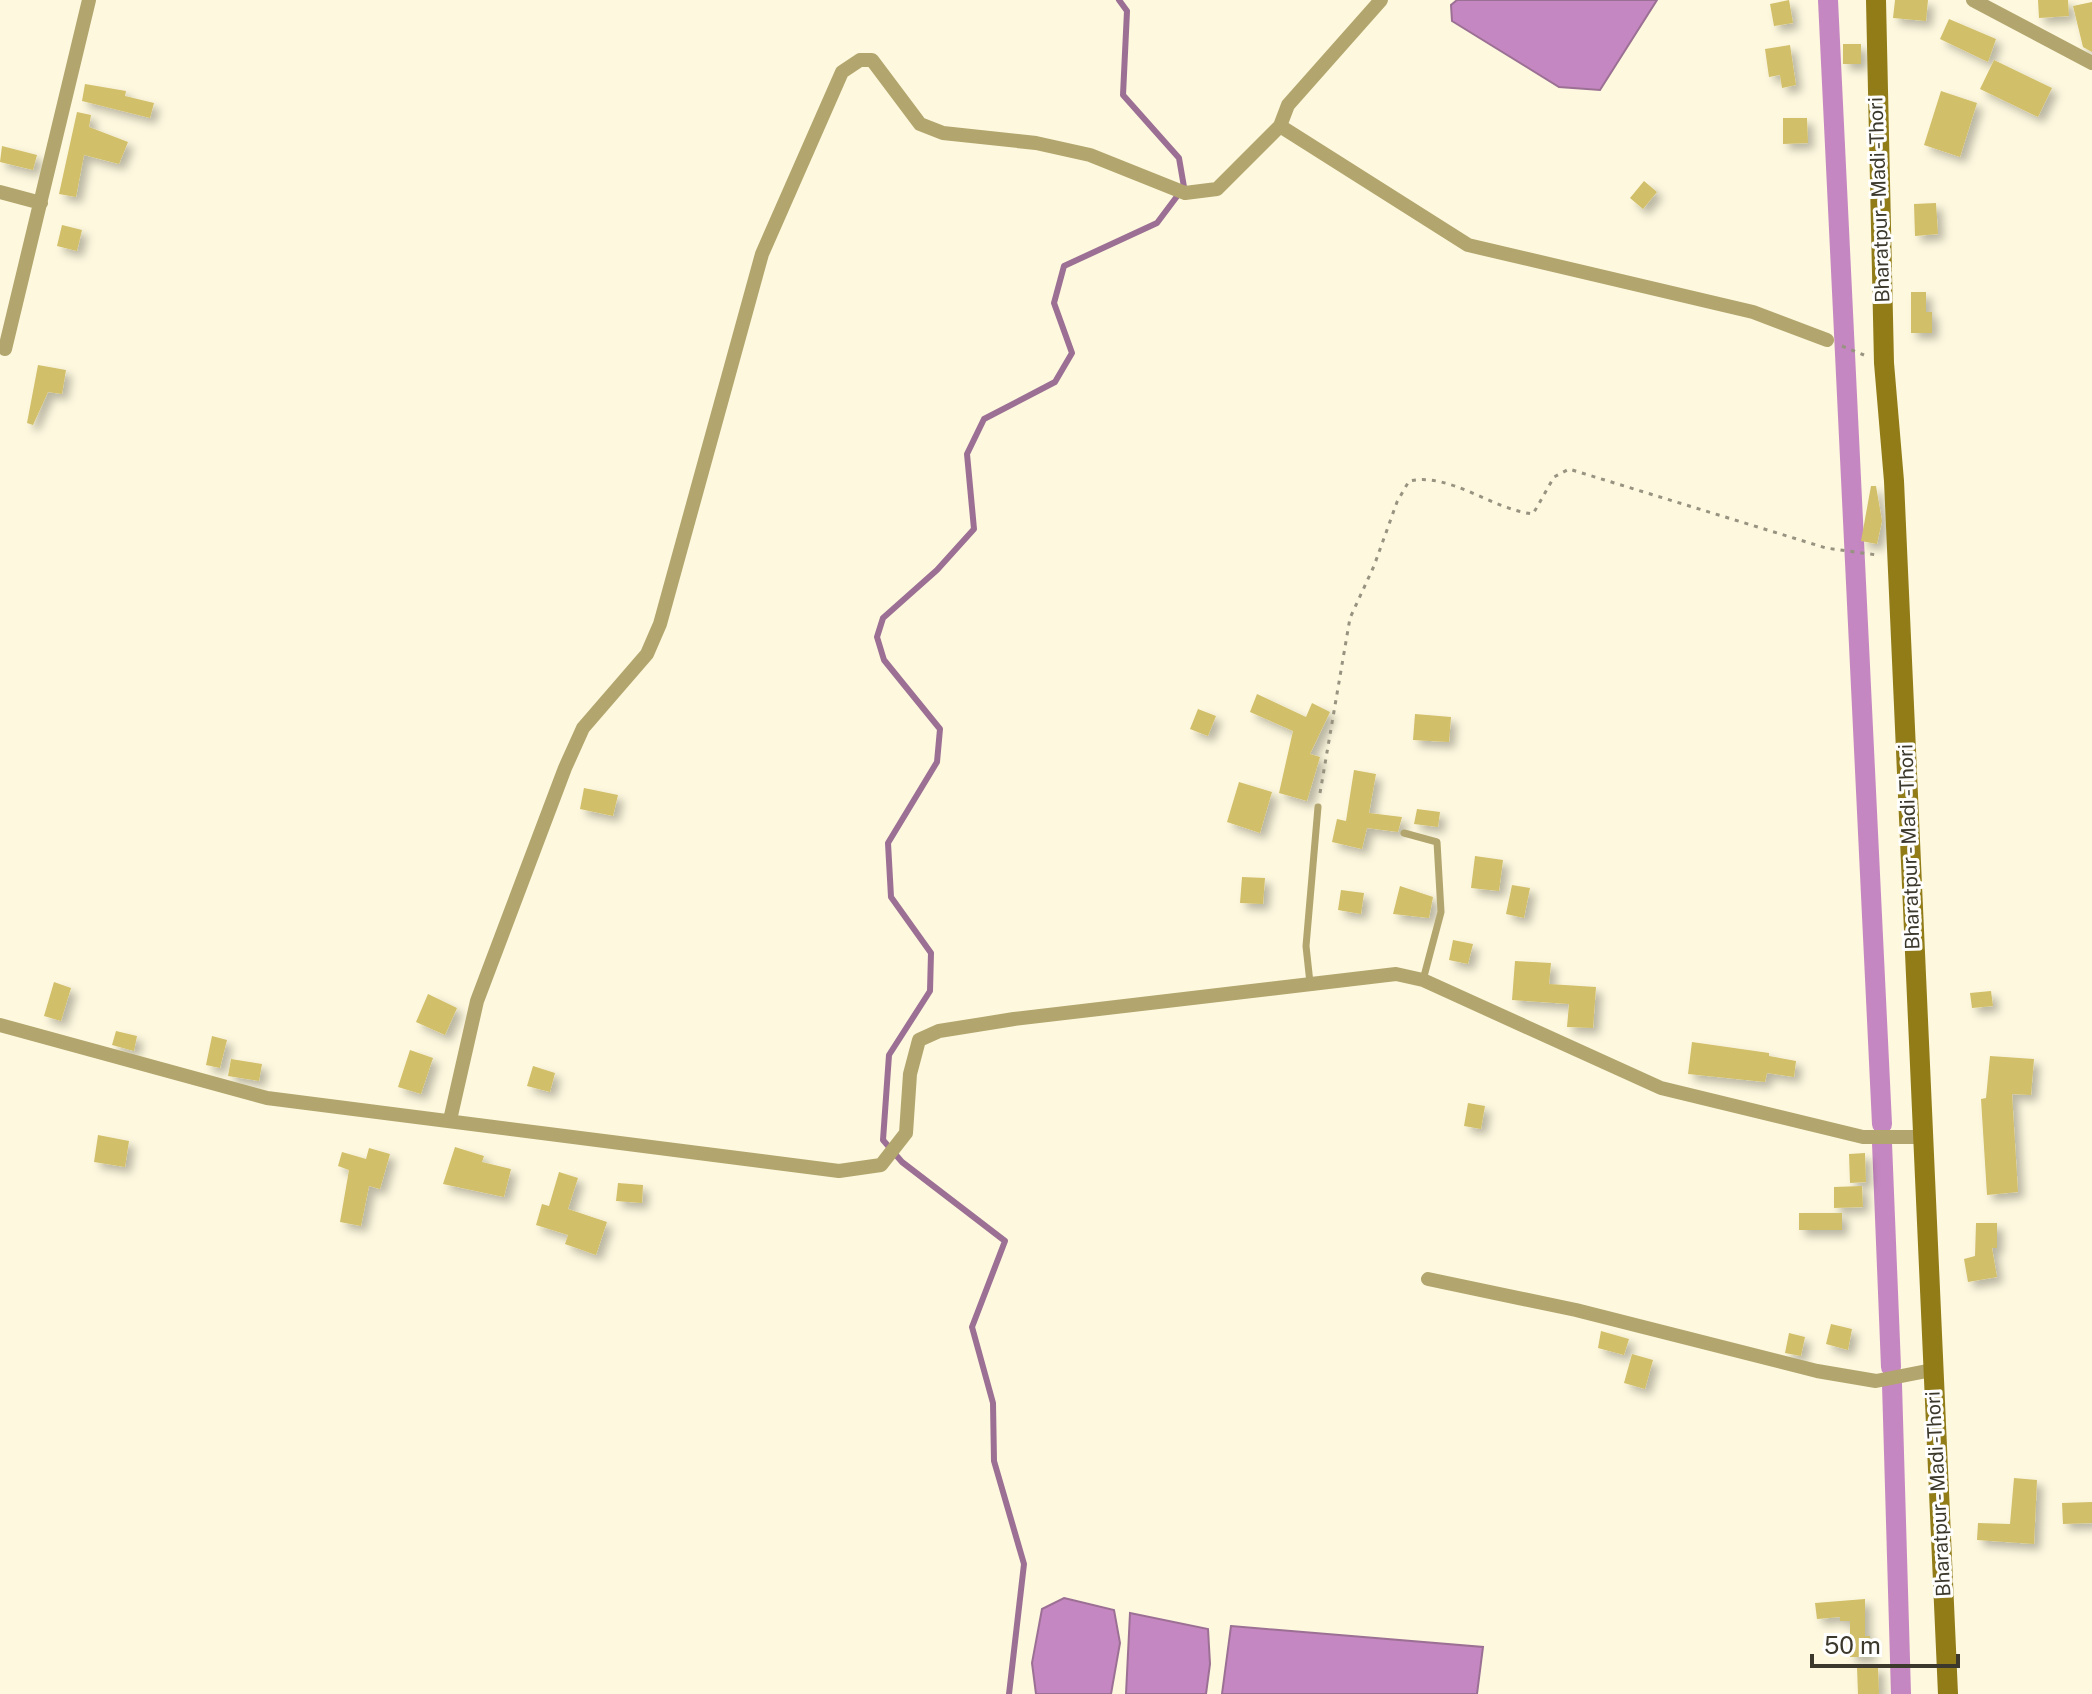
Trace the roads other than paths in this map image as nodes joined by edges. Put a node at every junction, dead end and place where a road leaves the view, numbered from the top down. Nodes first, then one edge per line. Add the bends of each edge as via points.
1 (89, 0) edge
2 (1381, 0) edge
3 (1876, 0) edge
4 (1973, 0) edge
5 (2092, 63) edge
6 (1280, 126) junction
7 (0, 192) edge
8 (41, 203) junction
9 (1827, 340) road end
10 (5, 349) dead end
11 (1318, 807) road end
12 (1404, 833) dead end
13 (1423, 980) junction
14 (1310, 983) junction
15 (0, 1025) edge
16 (450, 1120) junction
17 (1922, 1137) junction
18 (1428, 1279) dead end
19 (1932, 1370) junction
20 (1948, 1694) edge

1 - 8 street
2 - 6 street via 1288,105
3 - 17 main road, Bharatpur - Madi -Thori via 1884,363 1895,497
4 - 5 street
6 - 9 street via 1468,245 1753,312
6 - 16 street via 1217,189 1185,193 1090,155 943,133 920,124 872,60 860,60 842,72 762,254 660,624 647,654 583,728 565,768 477,1001
7 - 8 street
8 - 10 street
11 - 14 lane via 1306,946
12 - 13 lane via 1437,842 1441,912
13 - 14 street via 1396,974
13 - 17 street via 1661,1088 1863,1137
14 - 16 street via 939,1031 919,1040 910,1074 906,1133 881,1165 839,1171
15 - 16 street via 267,1098
17 - 19 main road, Bharatpur - Madi -Thori
18 - 19 street via 1817,1371 1876,1381
19 - 20 main road, Bharatpur - Madi -Thori

